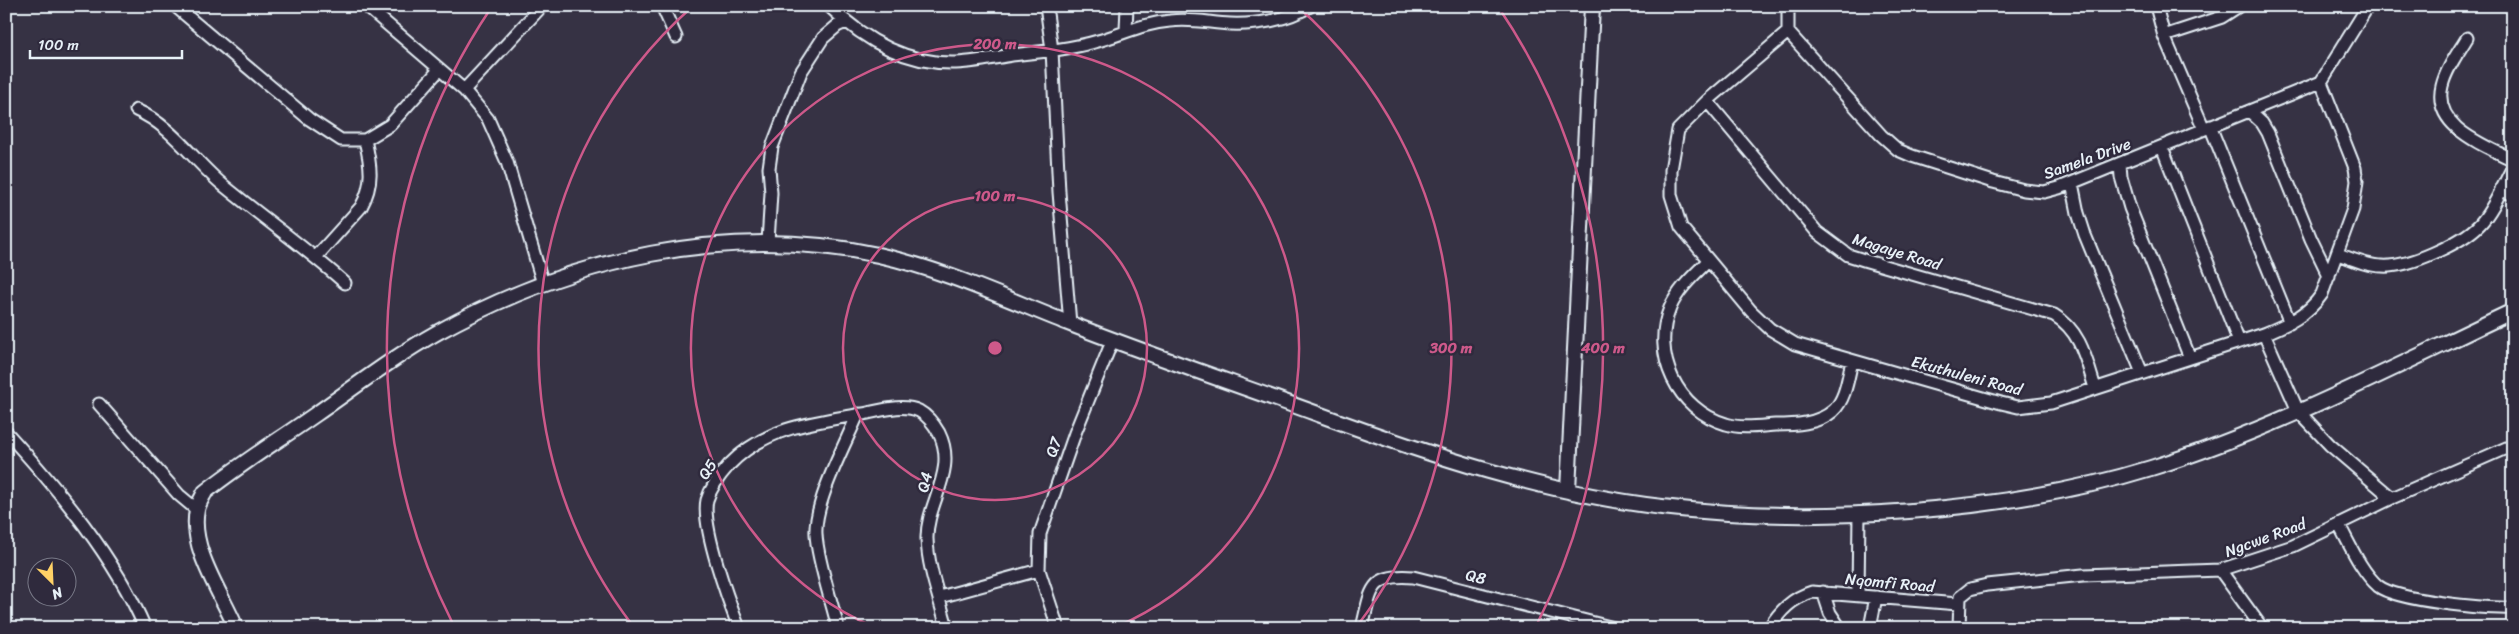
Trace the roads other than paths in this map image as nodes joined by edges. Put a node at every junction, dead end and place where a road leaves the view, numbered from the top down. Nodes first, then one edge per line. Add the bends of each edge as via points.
1 (176, 6) edge
2 (366, 6) edge
3 (542, 6) edge
4 (662, 6) edge
5 (829, 6) edge
6 (1046, 6) edge
7 (1127, 6) edge
8 (1310, 6) edge
9 (1592, 6) edge
10 (1788, 6) edge
11 (2156, 6) edge
12 (2239, 6) edge
13 (2368, 6) edge
14 (846, 22) junction
15 (1126, 30) junction
16 (1788, 32) junction
17 (676, 36) dead end
18 (2164, 36) junction
19 (2467, 38) dead end
20 (1052, 50) junction
21 (439, 70) junction
22 (2321, 82) junction
23 (464, 90) junction
24 (1707, 101) junction
25 (136, 110) dead end
26 (2249, 111) junction
27 (2207, 128) junction
28 (365, 140) junction
29 (2162, 147) junction
30 (2513, 160) edge
31 (2120, 164) junction
32 (2513, 167) edge
33 (2072, 183) junction
34 (2501, 189) junction
35 (2513, 195) edge
36 (768, 242) junction
37 (2338, 254) junction
38 (316, 257) junction
39 (1708, 261) junction
40 (2329, 276) junction
41 (345, 283) dead end
42 (543, 284) junction
43 (2513, 312) edge
44 (2290, 323) junction
45 (1070, 324) junction
46 (2264, 334) junction
47 (1113, 339) junction
48 (2239, 342) junction
49 (2190, 358) junction
50 (1852, 361) junction
51 (2142, 373) junction
52 (2095, 388) junction
53 (99, 404) dead end
54 (2298, 411) junction
55 (858, 414) junction
56 (6, 432) edge
57 (2511, 450) edge
58 (1568, 490) junction
59 (2392, 498) junction
60 (197, 510) junction
61 (1859, 513) junction
62 (2339, 525) junction
63 (1039, 570) junction
64 (2220, 570) junction
65 (1823, 592) junction
66 (1858, 595) junction
67 (940, 597) junction
68 (1876, 597) junction
69 (1958, 604) junction
70 (2513, 608) edge
71 (145, 628) edge
72 (236, 628) edge
73 (739, 628) edge
74 (838, 628) edge
75 (947, 628) edge
76 (1058, 628) edge
77 (1362, 628) edge
78 (1614, 628) edge
79 (1769, 628) edge
80 (1840, 628) edge
81 (1870, 628) edge
82 (1960, 628) edge
83 (2262, 628) edge

1 - 28 street via 309,119 341,140
2 - 21 street
3 - 23 street
4 - 17 street
5 - 14 street
6 - 20 street
7 - 15 street
8 - 15 street via 1292,16 1267,21 1230,24 1178,20
9 - 58 street
10 - 16 street
11 - 18 street
12 - 18 street via 2222,16
13 - 22 street
14 - 20 street via 860,34 903,55 931,62 954,63
14 - 36 street via 822,38 801,72 772,147
15 - 20 street via 1098,41
16 - 24 street, Ekuthuleni Road
16 - 33 street, Samela Drive via 1898,150 2024,190 2044,192
18 - 27 street
19 - 30 street via 2442,86 2445,111 2454,126 2464,134
20 - 45 street
21 - 23 street
21 - 28 street via 390,125
22 - 26 street, Samela Drive
22 - 37 street, Ekuthuleni Road via 2355,168 2357,181 2354,209
23 - 42 street via 488,119 507,162
24 - 39 street, Ekuthuleni Road via 1678,130 1671,170 1671,195 1681,227
24 - 52 street, Magaye Road via 1797,211 1832,246 1866,262 2054,314 2065,321 2077,336
25 - 38 street via 168,132 221,184
26 - 27 street, Samela Drive
26 - 40 street via 2268,133
27 - 29 street, Samela Drive
27 - 44 street
28 - 38 street via 371,181 366,198 361,208
29 - 31 street, Samela Drive
29 - 48 street
31 - 33 street, Samela Drive
31 - 49 street via 2130,208
32 - 34 street
33 - 51 street via 2085,235
34 - 35 street
34 - 37 street via 2480,224 2446,247 2418,259 2383,266 2369,265
36 - 42 street via 686,248 626,258
36 - 45 street via 818,245 902,261 967,282
37 - 40 street, Ekuthuleni Road
38 - 41 street
39 - 50 street, Ekuthuleni Road via 1770,329 1795,344
39 - 50 street via 1676,296 1665,326 1663,348 1671,378 1697,407 1727,425 1794,424 1816,420 1827,416 1839,403
40 - 44 street, Ekuthuleni Road via 2313,308
42 - 60 street via 470,315 396,357 211,487 205,492
43 - 54 street
44 - 46 street, Ekuthuleni Road
45 - 47 street
46 - 48 street, Ekuthuleni Road
46 - 54 street
47 - 58 street via 1428,452 1524,481
47 - 63 street, Q7 via 1046,512 1040,534
48 - 49 street, Ekuthuleni Road
49 - 51 street, Ekuthuleni Road
50 - 52 street, Ekuthuleni Road via 2018,407 2051,403
51 - 52 street, Ekuthuleni Road
53 - 60 street via 179,495
54 - 59 street
54 - 61 street via 2196,453 2097,482 1977,504
55 - 67 street, Q4 via 910,408 927,416 940,434 944,454 942,488 927,529 927,538
55 - 73 street, Q5 via 802,424 769,435 734,459 710,493 708,522 720,574
55 - 74 street via 816,522 817,544
56 - 71 street via 80,521 138,609
57 - 59 street, Ngcwe Road
58 - 61 street via 1660,507 1776,514
59 - 62 street, Ngcwe Road
60 - 72 street via 196,531 201,551
61 - 66 street
62 - 64 street, Ngcwe Road via 2285,549
62 - 70 street via 2368,574 2387,592
63 - 67 street
63 - 76 street, Q7
64 - 69 street, Ngcwe Road via 2083,574 1999,583 1970,590 1960,597
64 - 83 street
65 - 66 street, Nqomfi Road
65 - 79 street, Nqomfi Road via 1812,592 1796,599 1783,609
65 - 80 street via 1830,613
66 - 68 street, Nqomfi Road
67 - 75 street, Q4
68 - 69 street, Nqomfi Road
68 - 81 street
69 - 82 street
77 - 78 street, Q8 via 1375,584 1397,576

